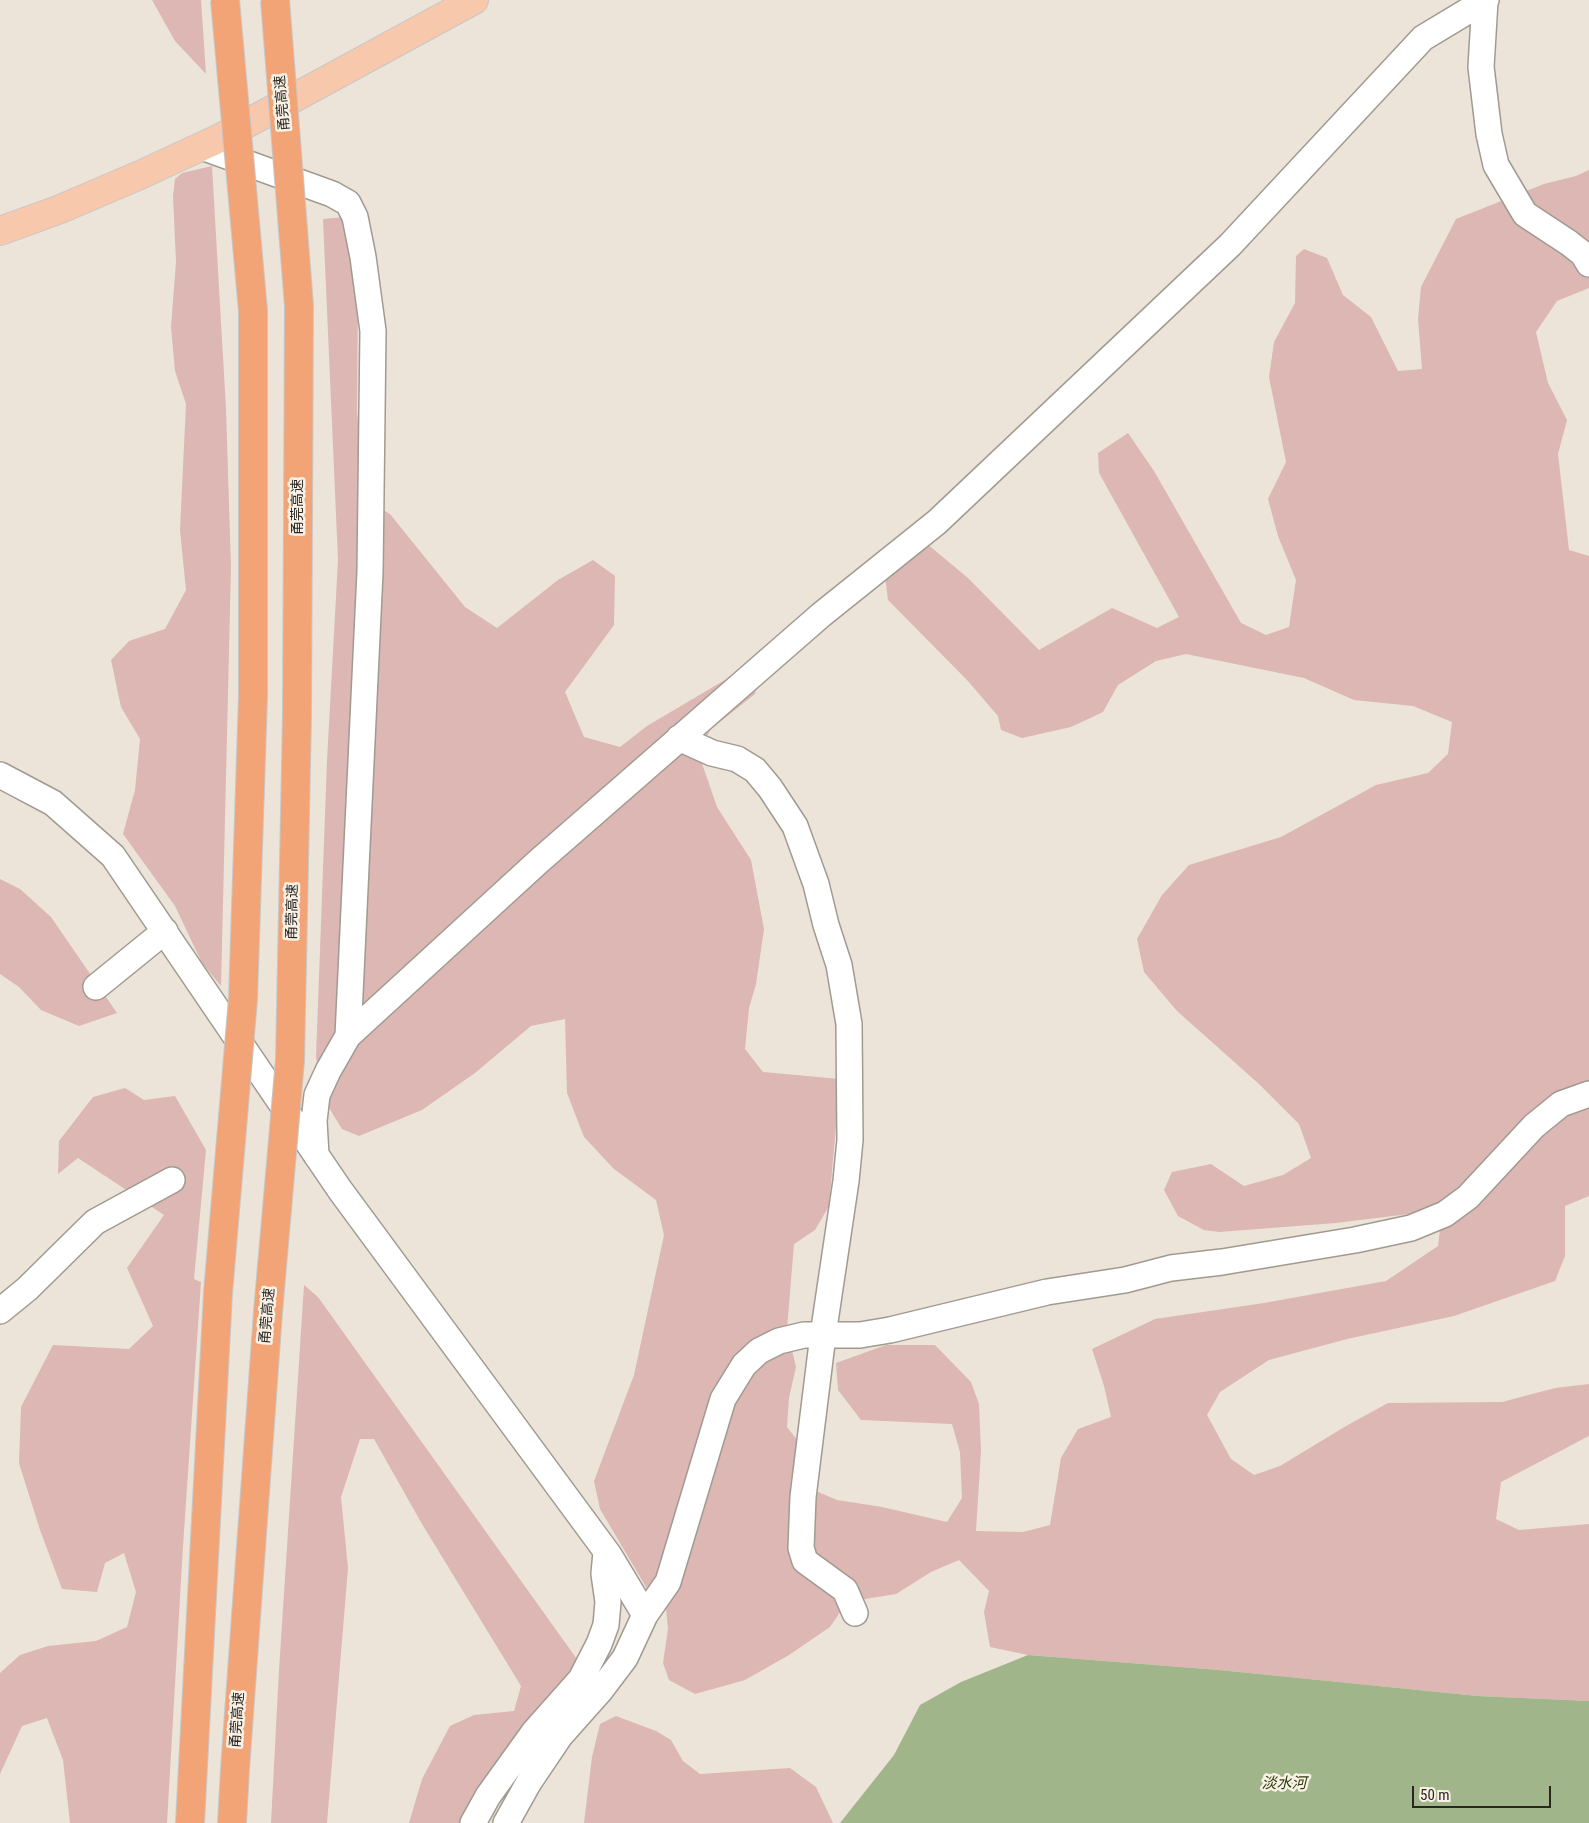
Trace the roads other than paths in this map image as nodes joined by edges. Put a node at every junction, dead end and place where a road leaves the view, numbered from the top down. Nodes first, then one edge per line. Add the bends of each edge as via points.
1 (225, 0) edge
2 (275, 0) edge
3 (474, 0) edge
4 (1485, 0) edge
5 (202, 147) junction
6 (0, 231) edge
7 (1589, 264) edge
8 (679, 738) junction
9 (0, 775) edge
10 (164, 931) junction
11 (96, 987) dead end
12 (348, 1036) junction
13 (1589, 1094) edge
14 (316, 1154) junction
15 (172, 1180) dead end
16 (0, 1311) edge
17 (823, 1335) junction
18 (606, 1552) junction
19 (855, 1614) dead end
20 (646, 1615) junction
21 (190, 1823) edge
22 (232, 1823) edge
23 (472, 1823) edge
24 (506, 1823) edge

1 - 21 highway, bridge via 252,311 253,696 243,999 218,1293
2 - 22 highway, 甬莞高速, bridge via 300,306 290,1060 268,1312
3 - 5 main road
4 - 7 street via 1481,67 1496,165 1525,214 1569,243 1583,254
4 - 8 street via 1423,38 1230,245 937,522 821,615
5 - 6 main road
5 - 12 street via 332,194 348,203 355,217 363,257 373,331 370,572
8 - 12 street via 538,861
8 - 17 street via 712,753 737,759 755,770 770,788 795,826 816,884 839,965 849,1024 850,1140
9 - 10 street via 54,803 113,856
10 - 11 street
10 - 14 street
12 - 14 street via 317,1095 314,1122
13 - 17 street via 1561,1104 1534,1126 1468,1197 1445,1214 1411,1228 1047,1292 890,1330 860,1335
14 - 18 street
15 - 16 street via 95,1222
17 - 19 street via 803,1497 801,1548 805,1561 844,1590
17 - 20 street via 804,1335 779,1341 759,1351 744,1366 723,1399 668,1582
18 - 20 street
18 - 23 street via 607,1610 600,1644 581,1679 534,1732
20 - 24 street via 625,1658 560,1736

